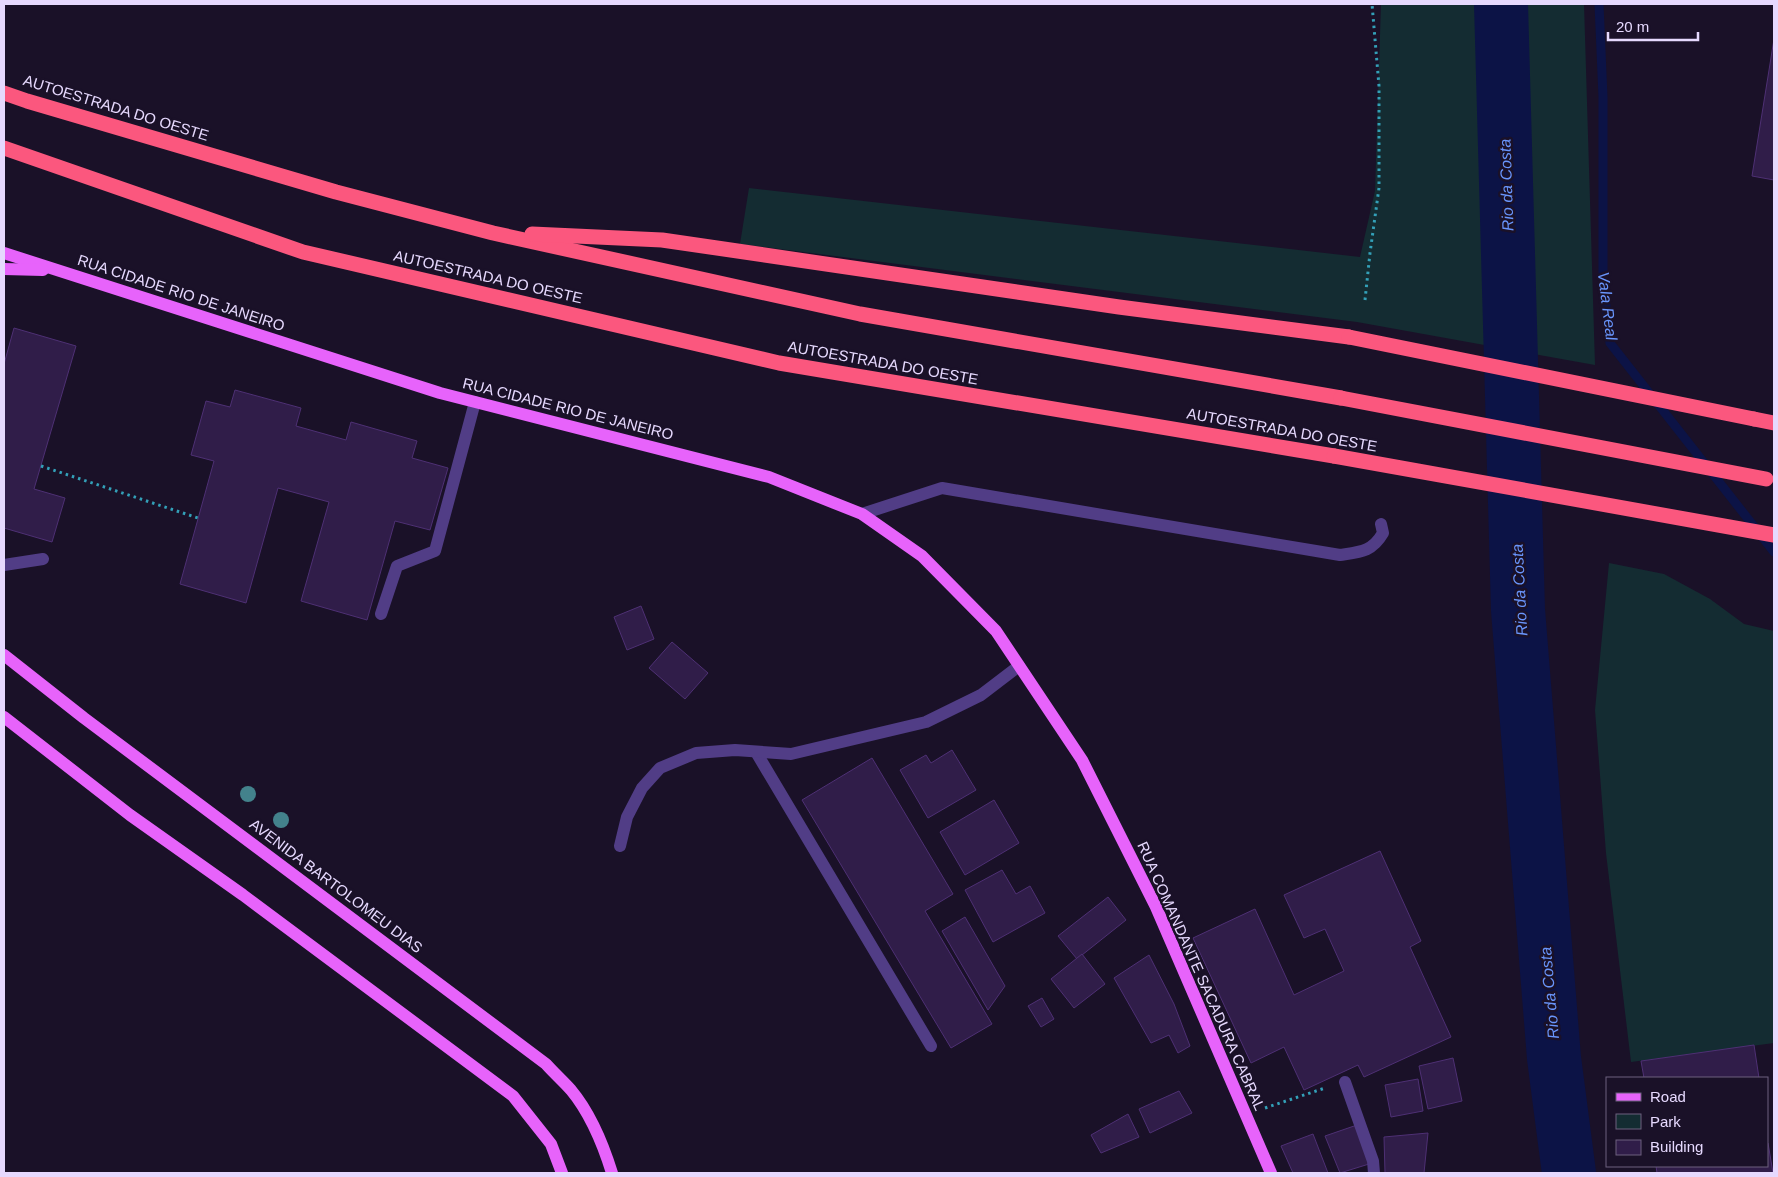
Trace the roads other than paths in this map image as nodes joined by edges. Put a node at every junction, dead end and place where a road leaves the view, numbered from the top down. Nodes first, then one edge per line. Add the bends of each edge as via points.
1 (4, 93) edge
2 (4, 148) edge
3 (493, 233) junction
4 (4, 253) edge
5 (4, 269) edge
6 (55, 270) junction
7 (475, 402) junction
8 (1774, 423) edge
9 (1770, 479) edge
10 (862, 514) junction
11 (1381, 524) dead end
12 (1774, 535) edge
13 (43, 559) dead end
14 (4, 565) edge
15 (381, 614) dead end
16 (4, 655) edge
17 (1019, 666) junction
18 (4, 717) edge
19 (756, 752) junction
20 (620, 846) dead end
21 (931, 1046) dead end
22 (1345, 1082) road end
23 (562, 1173) edge
24 (612, 1173) edge
25 (1271, 1173) edge
26 (1374, 1173) edge

1 - 3 highway, AUTOESTRADA DO OESTE via 336,192
2 - 12 highway, AUTOESTRADA DO OESTE, bridge via 303,252 779,363 1334,456
3 - 8 highway, bridge via 662,240 1349,337
3 - 9 highway, AUTOESTRADA DO OESTE, bridge via 860,314 1341,398
4 - 6 main road, RUA CIDADE RIO DE JANEIRO
5 - 6 main road
6 - 7 main road, RUA CIDADE RIO DE JANEIRO
7 - 10 main road, RUA CIDADE RIO DE JANEIRO via 769,477
7 - 15 street via 435,551 397,566
10 - 11 street via 942,488 1340,555 1364,551 1377,543 1384,533
10 - 17 main road, RUA CIDADE RIO DE JANEIRO via 922,556 996,631
13 - 14 street
16 - 24 main road, AVENIDA BARTOLOMEU DIAS via 546,1064 571,1090 590,1119 604,1146
17 - 19 street via 981,695 926,722 791,754
17 - 25 main road, RUA COMANDANTE SACADURA CABRAL via 1082,760 1156,907
18 - 23 main road via 130,815 513,1096 551,1144
19 - 20 street via 696,753 660,768 642,788 630,810
19 - 21 street
22 - 26 street via 1373,1161

